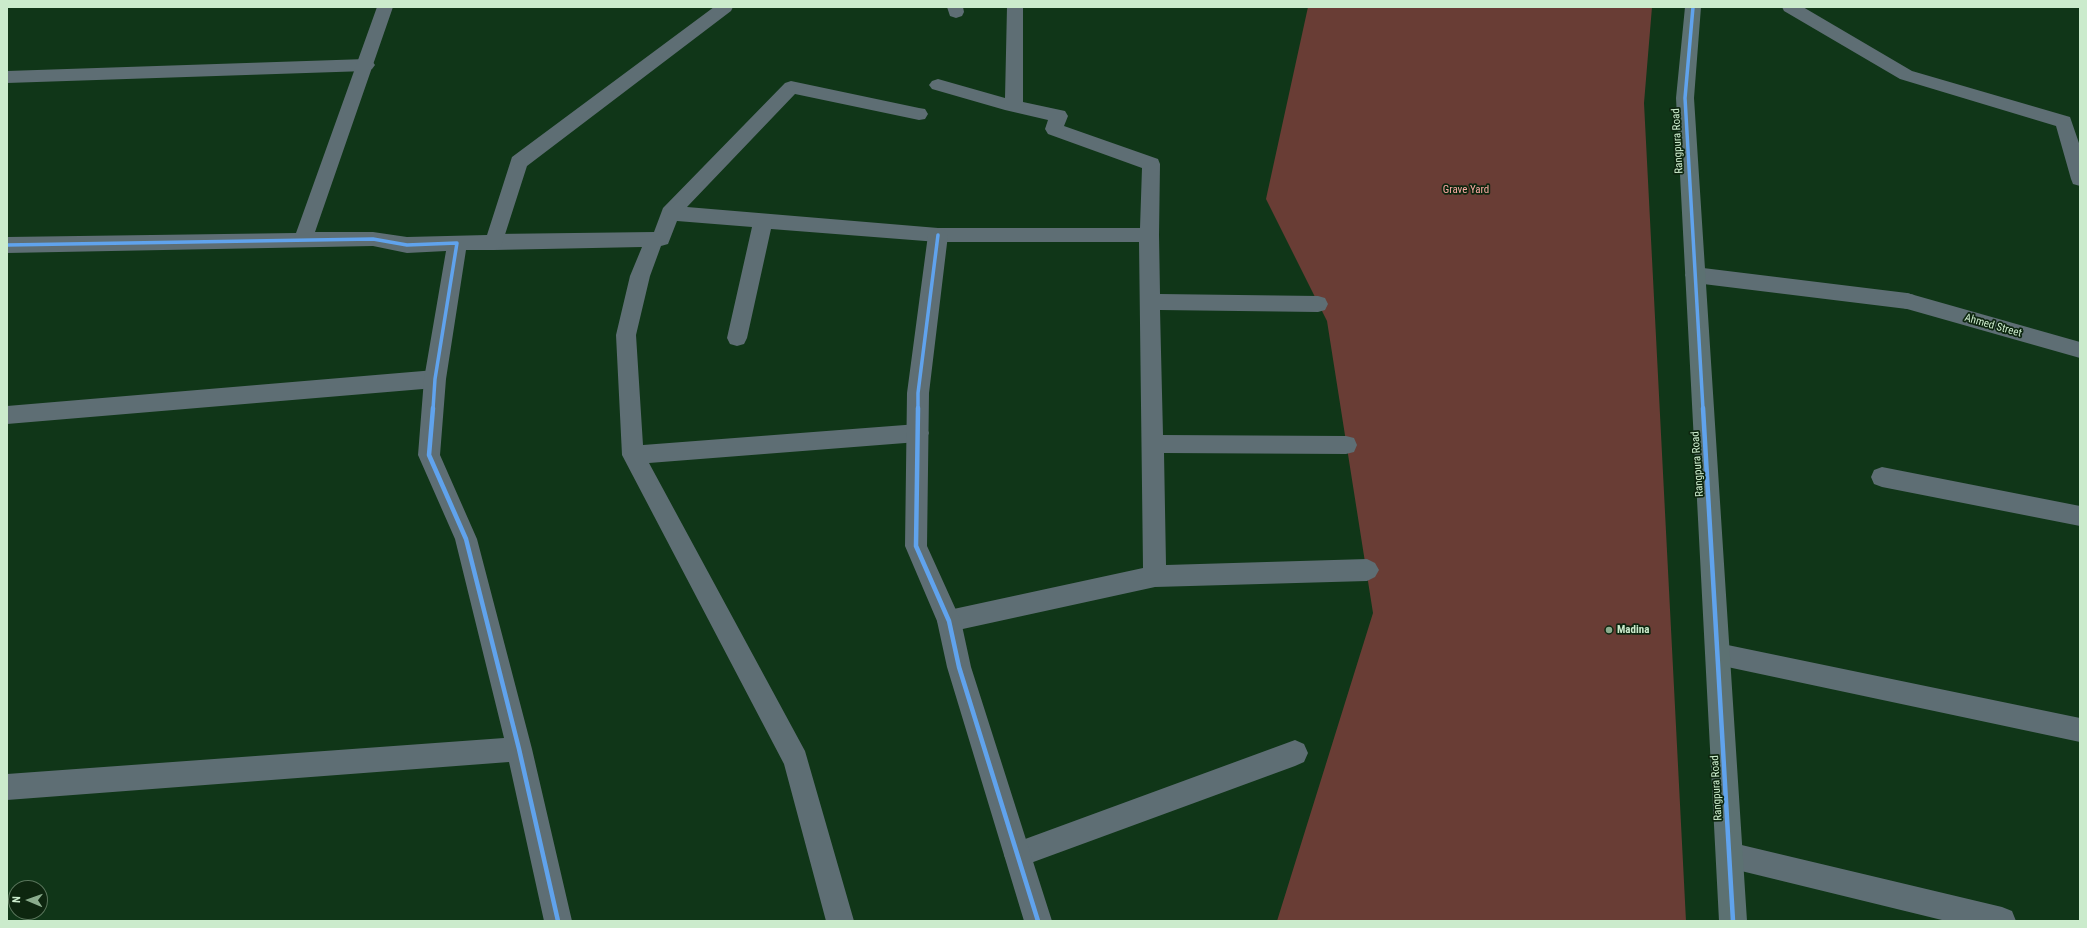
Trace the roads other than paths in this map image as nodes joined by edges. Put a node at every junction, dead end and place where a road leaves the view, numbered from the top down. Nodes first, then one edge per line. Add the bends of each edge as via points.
1 (385, 7) edge
2 (725, 7) edge
3 (1015, 7) edge
4 (1692, 7) edge
5 (1790, 7) edge
6 (366, 65) junction
7 (7, 77) edge
8 (938, 85) dead end
9 (1014, 106) junction
10 (919, 114) dead end
11 (2080, 179) edge
12 (670, 213) junction
13 (764, 221) junction
14 (938, 235) junction
15 (1149, 235) junction
16 (303, 239) junction
17 (654, 240) junction
18 (494, 242) junction
19 (457, 243) junction
20 (7, 245) edge
21 (1695, 275) junction
22 (1150, 302) junction
23 (1318, 304) dead end
24 (737, 338) dead end
25 (2080, 350) edge
26 (435, 379) junction
27 (7, 415) edge
28 (918, 433) junction
29 (1153, 444) junction
30 (1346, 445) dead end
31 (633, 455) junction
32 (1882, 477) dead end
33 (2080, 516) edge
34 (1366, 570) dead end
35 (1155, 576) junction
36 (949, 621) junction
37 (1718, 654) junction
38 (2080, 730) edge
39 (520, 749) junction
40 (1296, 753) dead end
41 (7, 787) edge
42 (1017, 855) junction
43 (1729, 855) junction
44 (558, 921) edge
45 (840, 921) edge
46 (1038, 921) edge
47 (1733, 921) edge
48 (2002, 921) edge

1 - 6 street
2 - 18 street via 519,162
3 - 9 street
4 - 21 street, Rangpura Road via 1685,98
5 - 11 street via 1906,75 2064,122
6 - 7 street
6 - 16 street
8 - 9 street
9 - 15 street via 1059,116 1054,129 1151,164
10 - 12 street via 791,87
12 - 13 street
12 - 17 street via 661,239
13 - 14 street
13 - 24 street
14 - 15 street
14 - 28 street via 918,393
15 - 22 street
16 - 19 street via 373,239 408,245
16 - 20 street
17 - 18 street
17 - 31 street via 640,276 626,335
18 - 19 street
19 - 26 street
21 - 25 street, Ahmed Street via 1906,301
21 - 37 street, Rangpura Road
22 - 23 street
22 - 29 street
26 - 27 street
26 - 39 street via 429,454 466,539
28 - 31 street
28 - 36 street via 916,546
29 - 30 street
29 - 35 street
31 - 45 street via 796,760
32 - 33 street
34 - 35 street
35 - 36 street
36 - 42 street via 958,667
37 - 38 street
37 - 43 street, Rangpura Road
39 - 41 street
39 - 44 street
40 - 42 street
42 - 46 street
43 - 47 street, Rangpura Road
43 - 48 street

